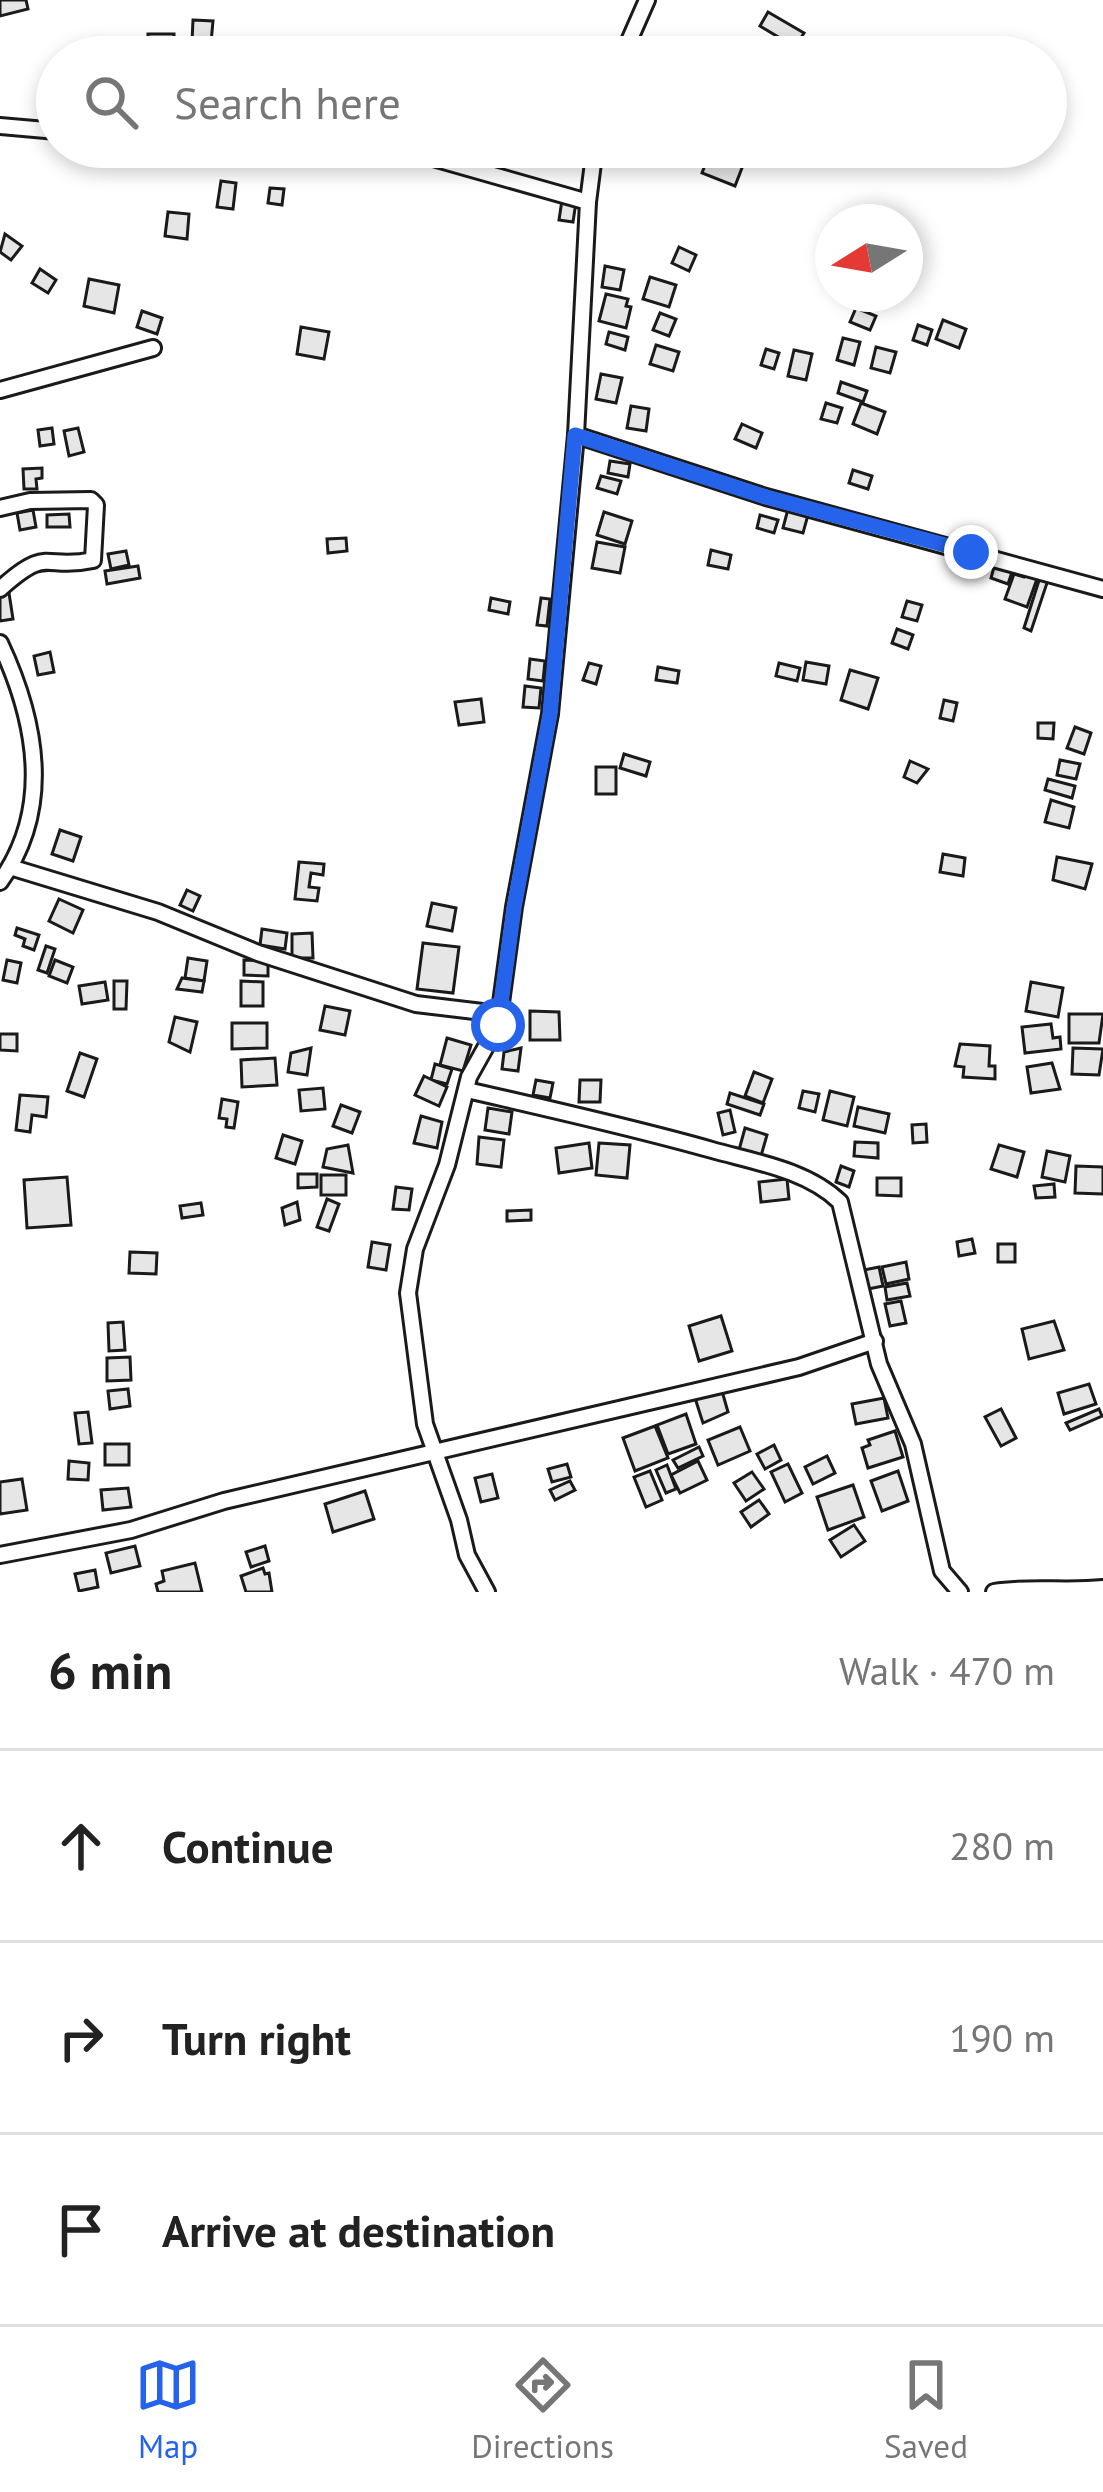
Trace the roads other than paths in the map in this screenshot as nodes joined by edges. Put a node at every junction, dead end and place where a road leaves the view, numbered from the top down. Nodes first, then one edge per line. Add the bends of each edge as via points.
1 (647, 0) edge
2 (631, 36) edge
3 (0, 126) edge
4 (36, 129) edge
5 (468, 168) edge
6 (592, 168) edge
7 (588, 202) junction
8 (153, 348) dead end
9 (0, 390) edge
10 (575, 435) junction
11 (0, 508) edge
12 (0, 589) edge
13 (1103, 589) edge
14 (0, 643) edge
15 (10, 867) junction
16 (0, 882) edge
17 (499, 1014) junction
18 (467, 1090) junction
19 (874, 1341) junction
20 (433, 1453) junction
21 (0, 1555) edge
22 (1103, 1588) edge
23 (487, 1592) edge
24 (960, 1592) edge
25 (994, 1592) edge

1 - 2 street
3 - 4 street
5 - 7 street
6 - 7 street
7 - 10 street
8 - 9 street
10 - 13 street via 766,497
10 - 17 street via 550,714
11 - 12 street via 30,501 96,505 93,560 39,560
14 - 15 street via 35,770 29,829
15 - 16 street
15 - 17 street via 416,1004
17 - 18 street
18 - 19 street via 648,1132 823,1185 840,1202
18 - 20 street via 408,1293
19 - 20 street
19 - 24 street via 913,1444 943,1571
20 - 21 street
20 - 23 street
22 - 25 street

